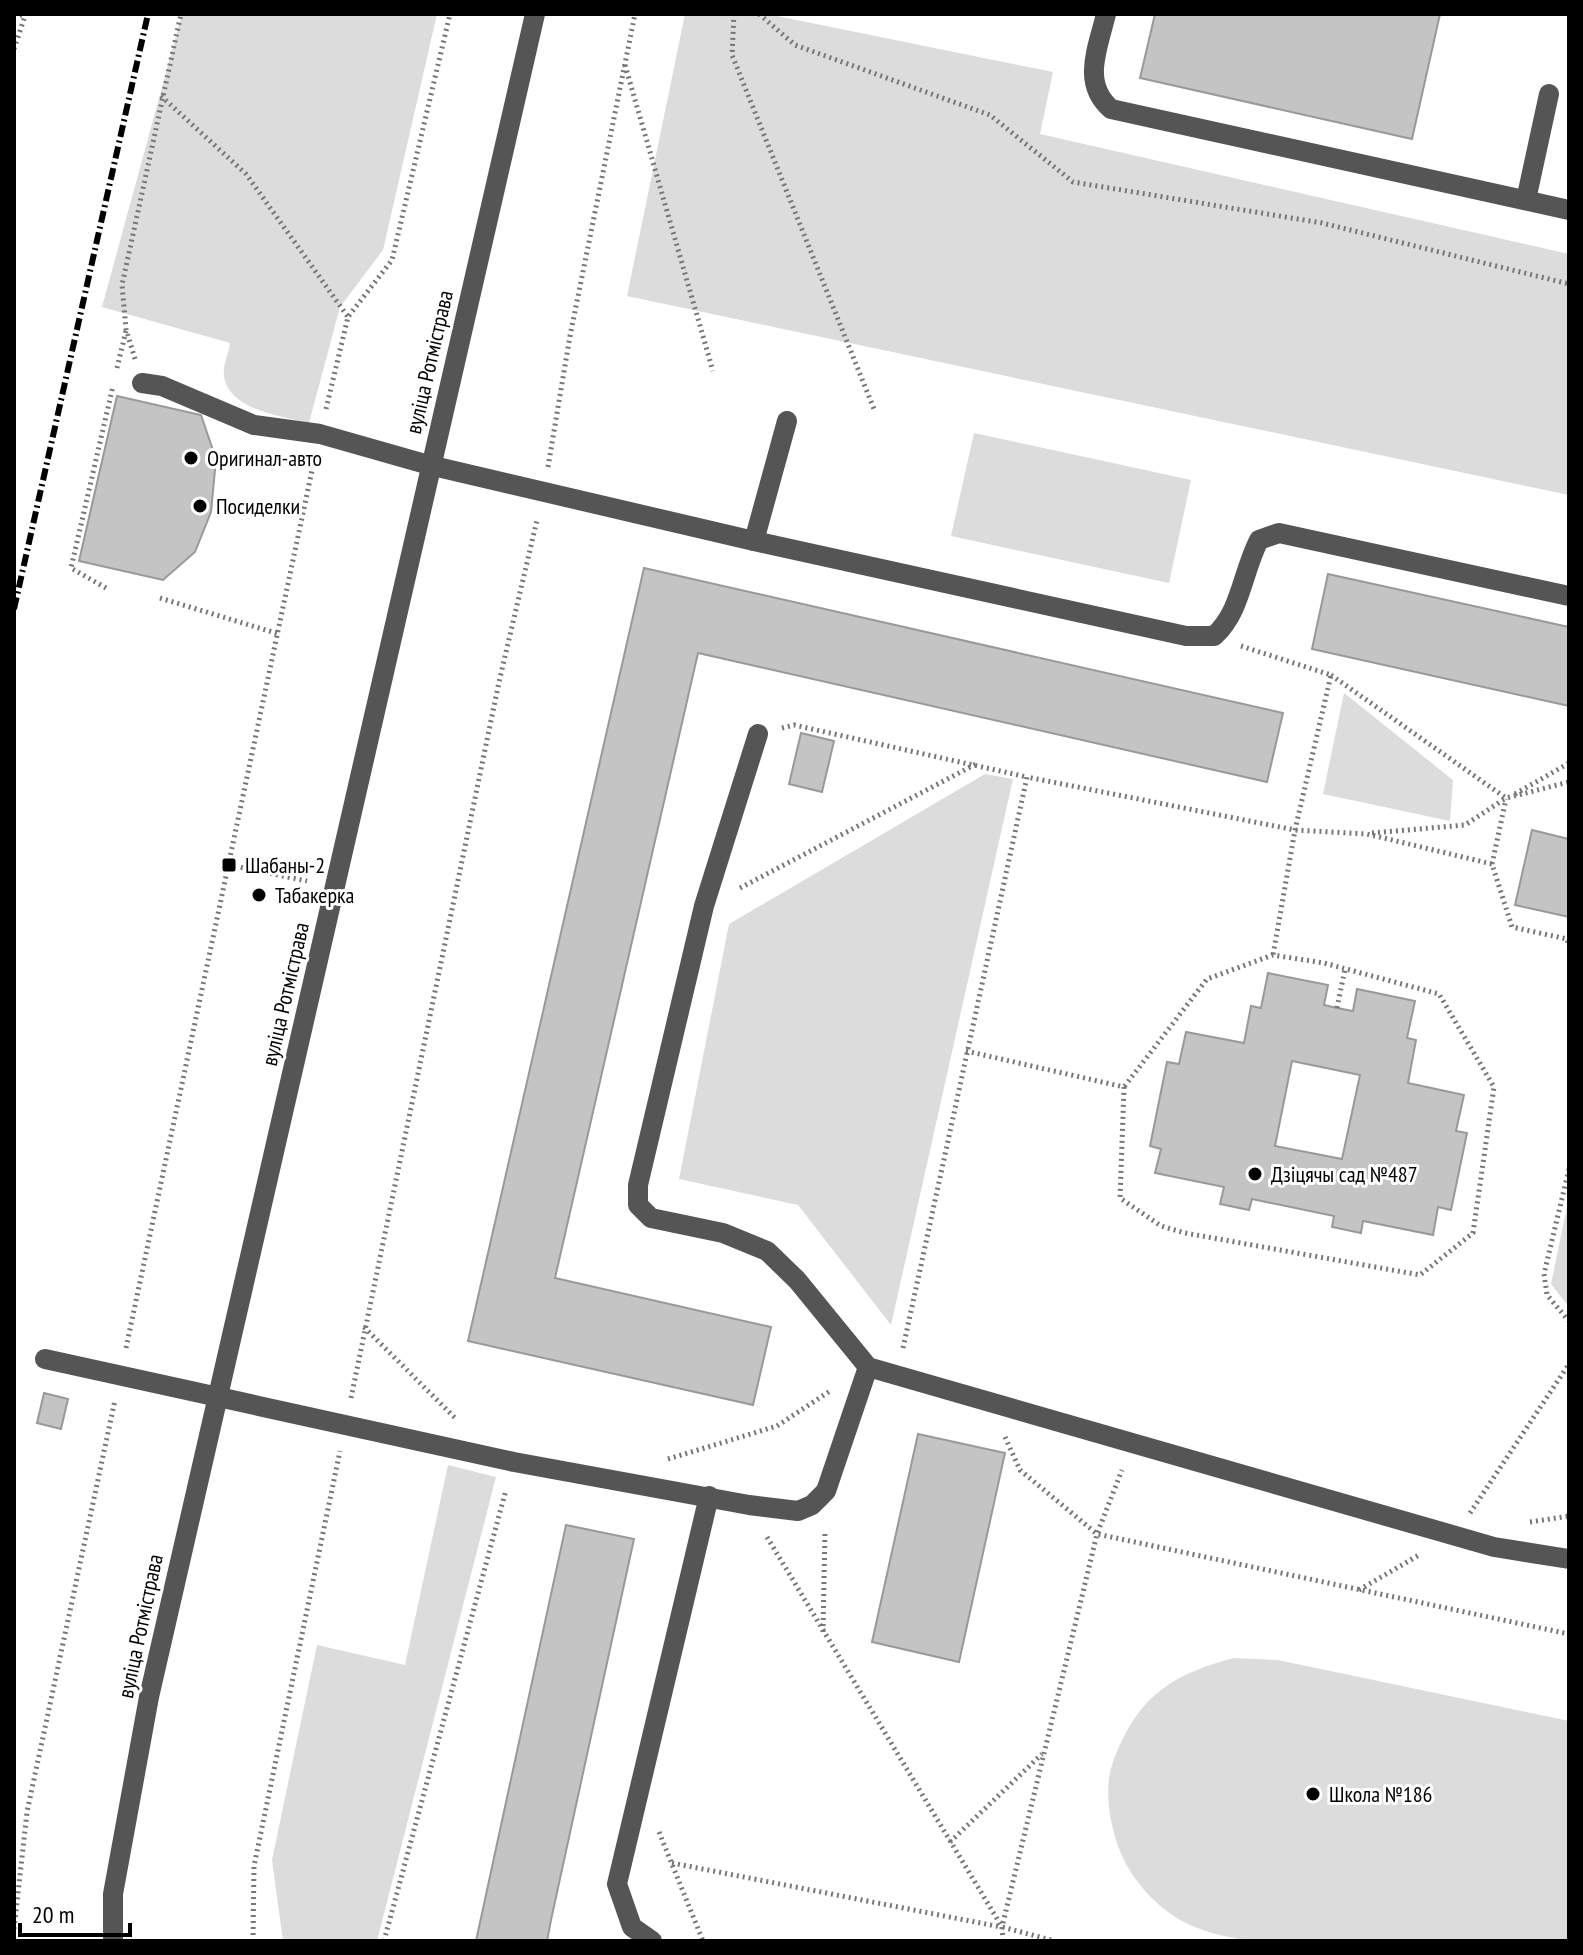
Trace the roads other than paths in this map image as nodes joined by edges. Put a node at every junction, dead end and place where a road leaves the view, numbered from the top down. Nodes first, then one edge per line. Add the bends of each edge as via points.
1 (535, 14) edge
2 (1106, 14) edge
3 (1549, 94) dead end
4 (1526, 200) junction
5 (1569, 210) edge
6 (142, 383) road end
7 (787, 421) dead end
8 (429, 465) junction
9 (754, 541) junction
10 (1569, 596) edge
11 (758, 734) road end
12 (45, 1359) dead end
13 (868, 1367) junction
14 (215, 1398) junction
15 (709, 1496) junction
16 (1569, 1559) edge
17 (113, 1941) edge
18 (652, 1941) edge

1 - 8 street, вуліца Ротмістрава
2 - 4 street via 1092,76 1098,97 1111,109
3 - 4 street
4 - 5 street
6 - 8 street via 162,386 197,408 254,425 320,434
7 - 9 street
8 - 9 street
8 - 14 street, вуліца Ротмістрава
9 - 10 street via 1186,636 1214,636 1231,621 1259,540 1279,533
11 - 13 street via 704,906 638,1185 638,1205 651,1218 723,1233 767,1251
12 - 14 street
13 - 15 street via 826,1491 812,1505 798,1511
13 - 16 street via 1494,1547
14 - 15 street via 514,1462
14 - 17 street, вуліца Ротмістрава via 149,1697 113,1894
15 - 18 street via 617,1884 632,1927

